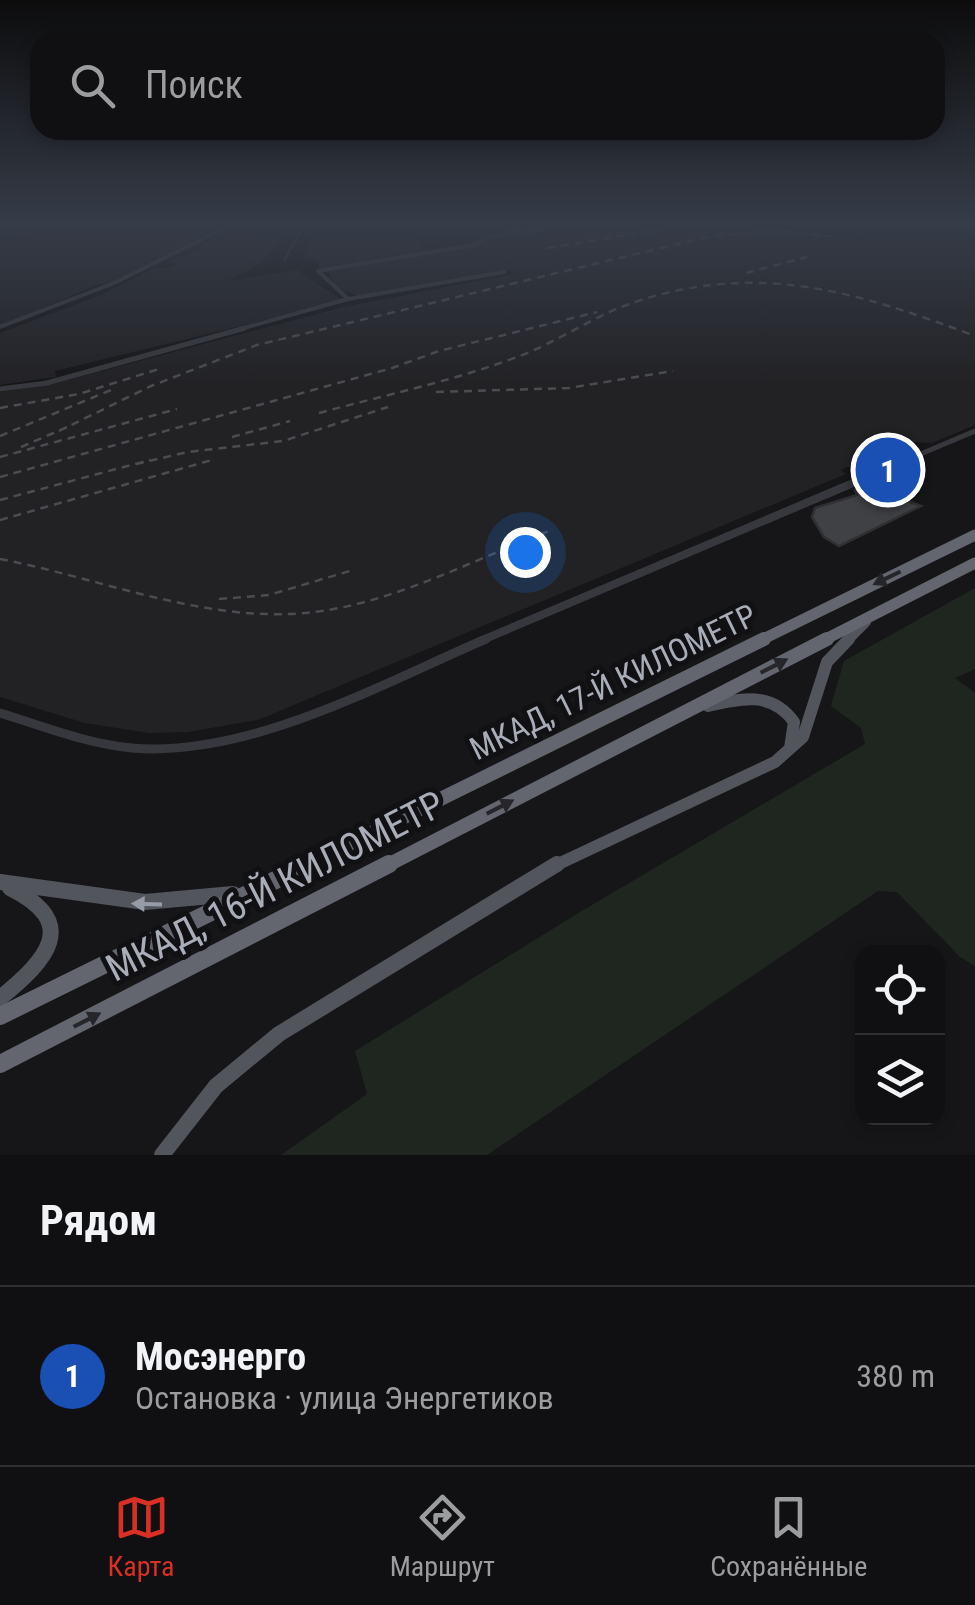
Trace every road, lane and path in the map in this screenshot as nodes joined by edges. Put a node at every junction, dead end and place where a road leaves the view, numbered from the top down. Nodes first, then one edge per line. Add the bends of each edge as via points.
1 (126, 277) edge
2 (323, 277) edge
3 (477, 277) edge
4 (348, 300) junction
5 (0, 327) edge
6 (0, 389) edge
7 (975, 431) edge
8 (975, 534) edge
9 (975, 563) edge
10 (874, 615) junction
11 (687, 711) junction
12 (0, 713) edge
13 (788, 751) junction
14 (276, 880) junction
15 (0, 884) edge
16 (0, 998) edge
17 (0, 1016) edge
18 (0, 1064) edge
19 (162, 1155) edge

1 - 5 street
2 - 4 street
3 - 4 street
4 - 6 street via 47,383
7 - 12 street via 335,703 238,737 136,748
8 -> 14 highway, МКАД, 17-Й КИЛОМЕТР
9 - 10 highway, МКАД, 17-Й КИЛОМЕТР
11 -> 10 highway, МКАД, 17-Й КИЛОМЕТР
10 - 13 main road via 828,662 803,738
11 - 13 main road via 740,698 770,702 794,722
18 -> 11 highway, МКАД, 16-Й КИЛОМЕТР
13 - 19 main road via 555,865 279,1034 216,1086
14 -> 15 main road via 230,895 160,904
14 - 17 highway, МКАД, 16-Й КИЛОМЕТР
15 - 16 main road via 34,897 52,920 41,960

